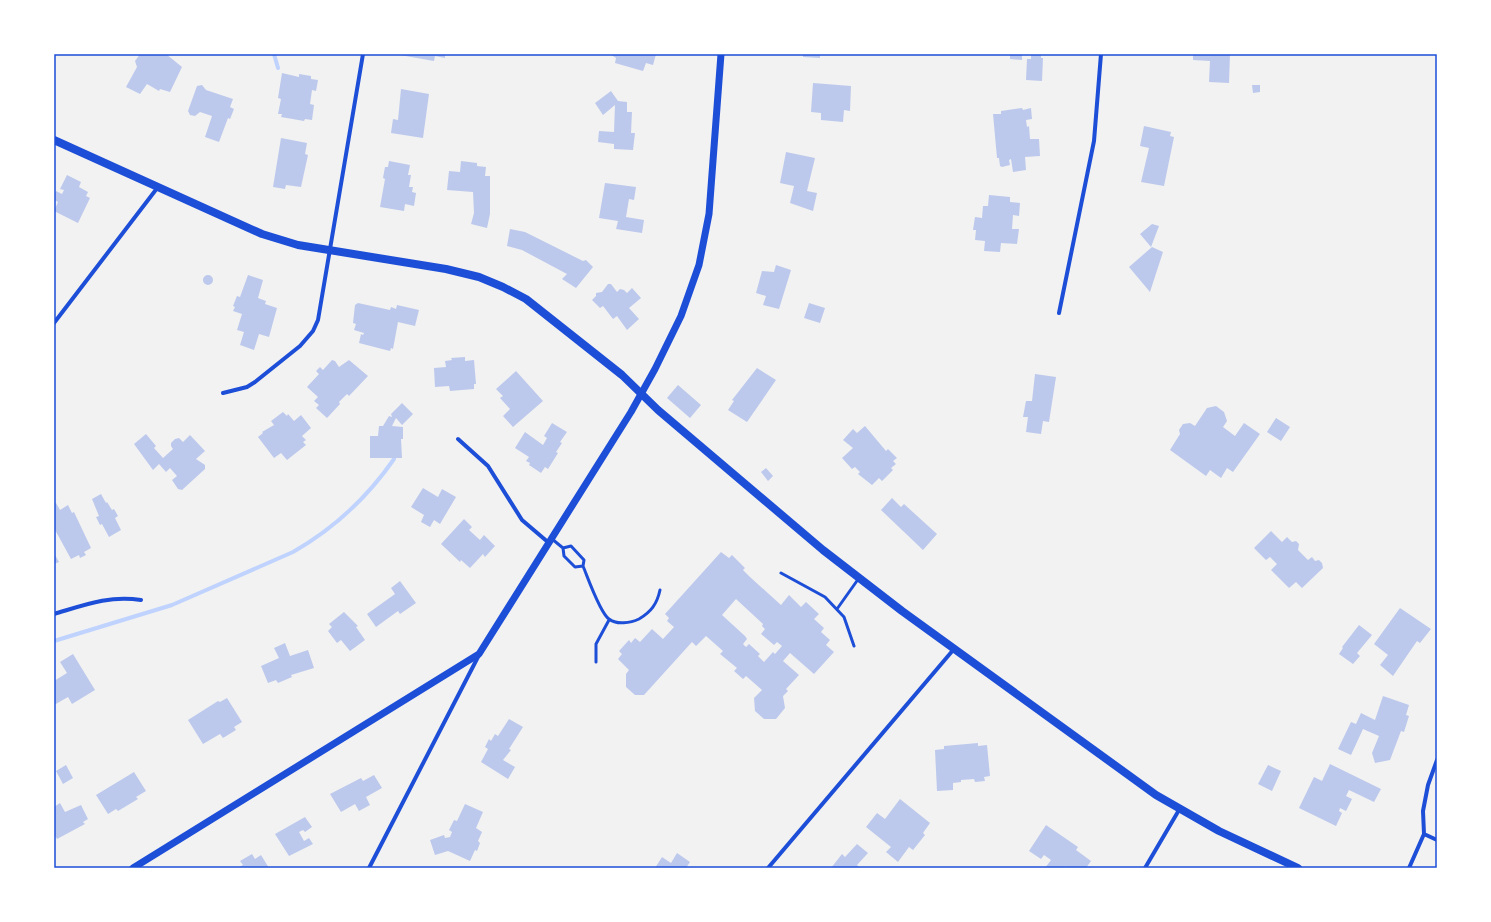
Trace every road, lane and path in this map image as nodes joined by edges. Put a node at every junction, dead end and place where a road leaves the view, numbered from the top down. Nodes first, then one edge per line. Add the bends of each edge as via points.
1 (363, 54) edge
2 (721, 54) edge
3 (1101, 54) edge
4 (54, 140) edge
5 (158, 187) junction
6 (330, 250) junction
7 (1060, 313) dead end
8 (54, 323) edge
9 (223, 393) dead end
10 (641, 394) junction
11 (458, 439) dead end
12 (550, 541) junction
13 (563, 548) junction
14 (583, 566) junction
15 (781, 573) dead end
16 (859, 578) junction
17 (660, 590) dead end
18 (141, 600) dead end
19 (837, 609) junction
20 (54, 614) edge
21 (609, 620) junction
22 (854, 646) dead end
23 (954, 649) junction
24 (479, 654) junction
25 (596, 662) dead end
26 (1437, 760) edge
27 (1179, 810) junction
28 (1424, 834) junction
29 (1437, 840) edge
30 (133, 868) edge
31 (369, 868) edge
32 (768, 868) edge
33 (1145, 868) edge
34 (1298, 868) edge
35 (1409, 868) edge

1 - 6 street
2 - 10 street via 709,214 698,265 681,316
3 - 7 street via 1094,141
4 - 5 main road
5 - 6 main road via 262,234 298,245
5 - 8 street
6 - 9 street via 320,315 309,336 251,384
6 - 10 main road via 446,269 479,277 503,287 547,314 622,375
10 - 12 street
10 - 16 main road via 746,486
11 - 12 street via 488,466 522,520
12 - 13 lane
12 - 24 street
13 - 14 lane via 564,556 575,567
13 - 14 lane via 571,546 584,560
14 - 21 lane via 602,611
15 - 19 lane via 825,597
16 - 19 lane
16 - 23 main road
17 - 21 lane via 652,610 645,616 624,623
18 - 20 street via 106,599
19 - 22 lane via 844,617
21 - 25 lane via 596,644
23 - 27 main road via 1092,751
23 - 32 street
24 - 30 street
24 - 31 street
26 - 28 street via 1428,785 1423,811
27 - 33 street
27 - 34 main road
28 - 29 street
28 - 35 street

